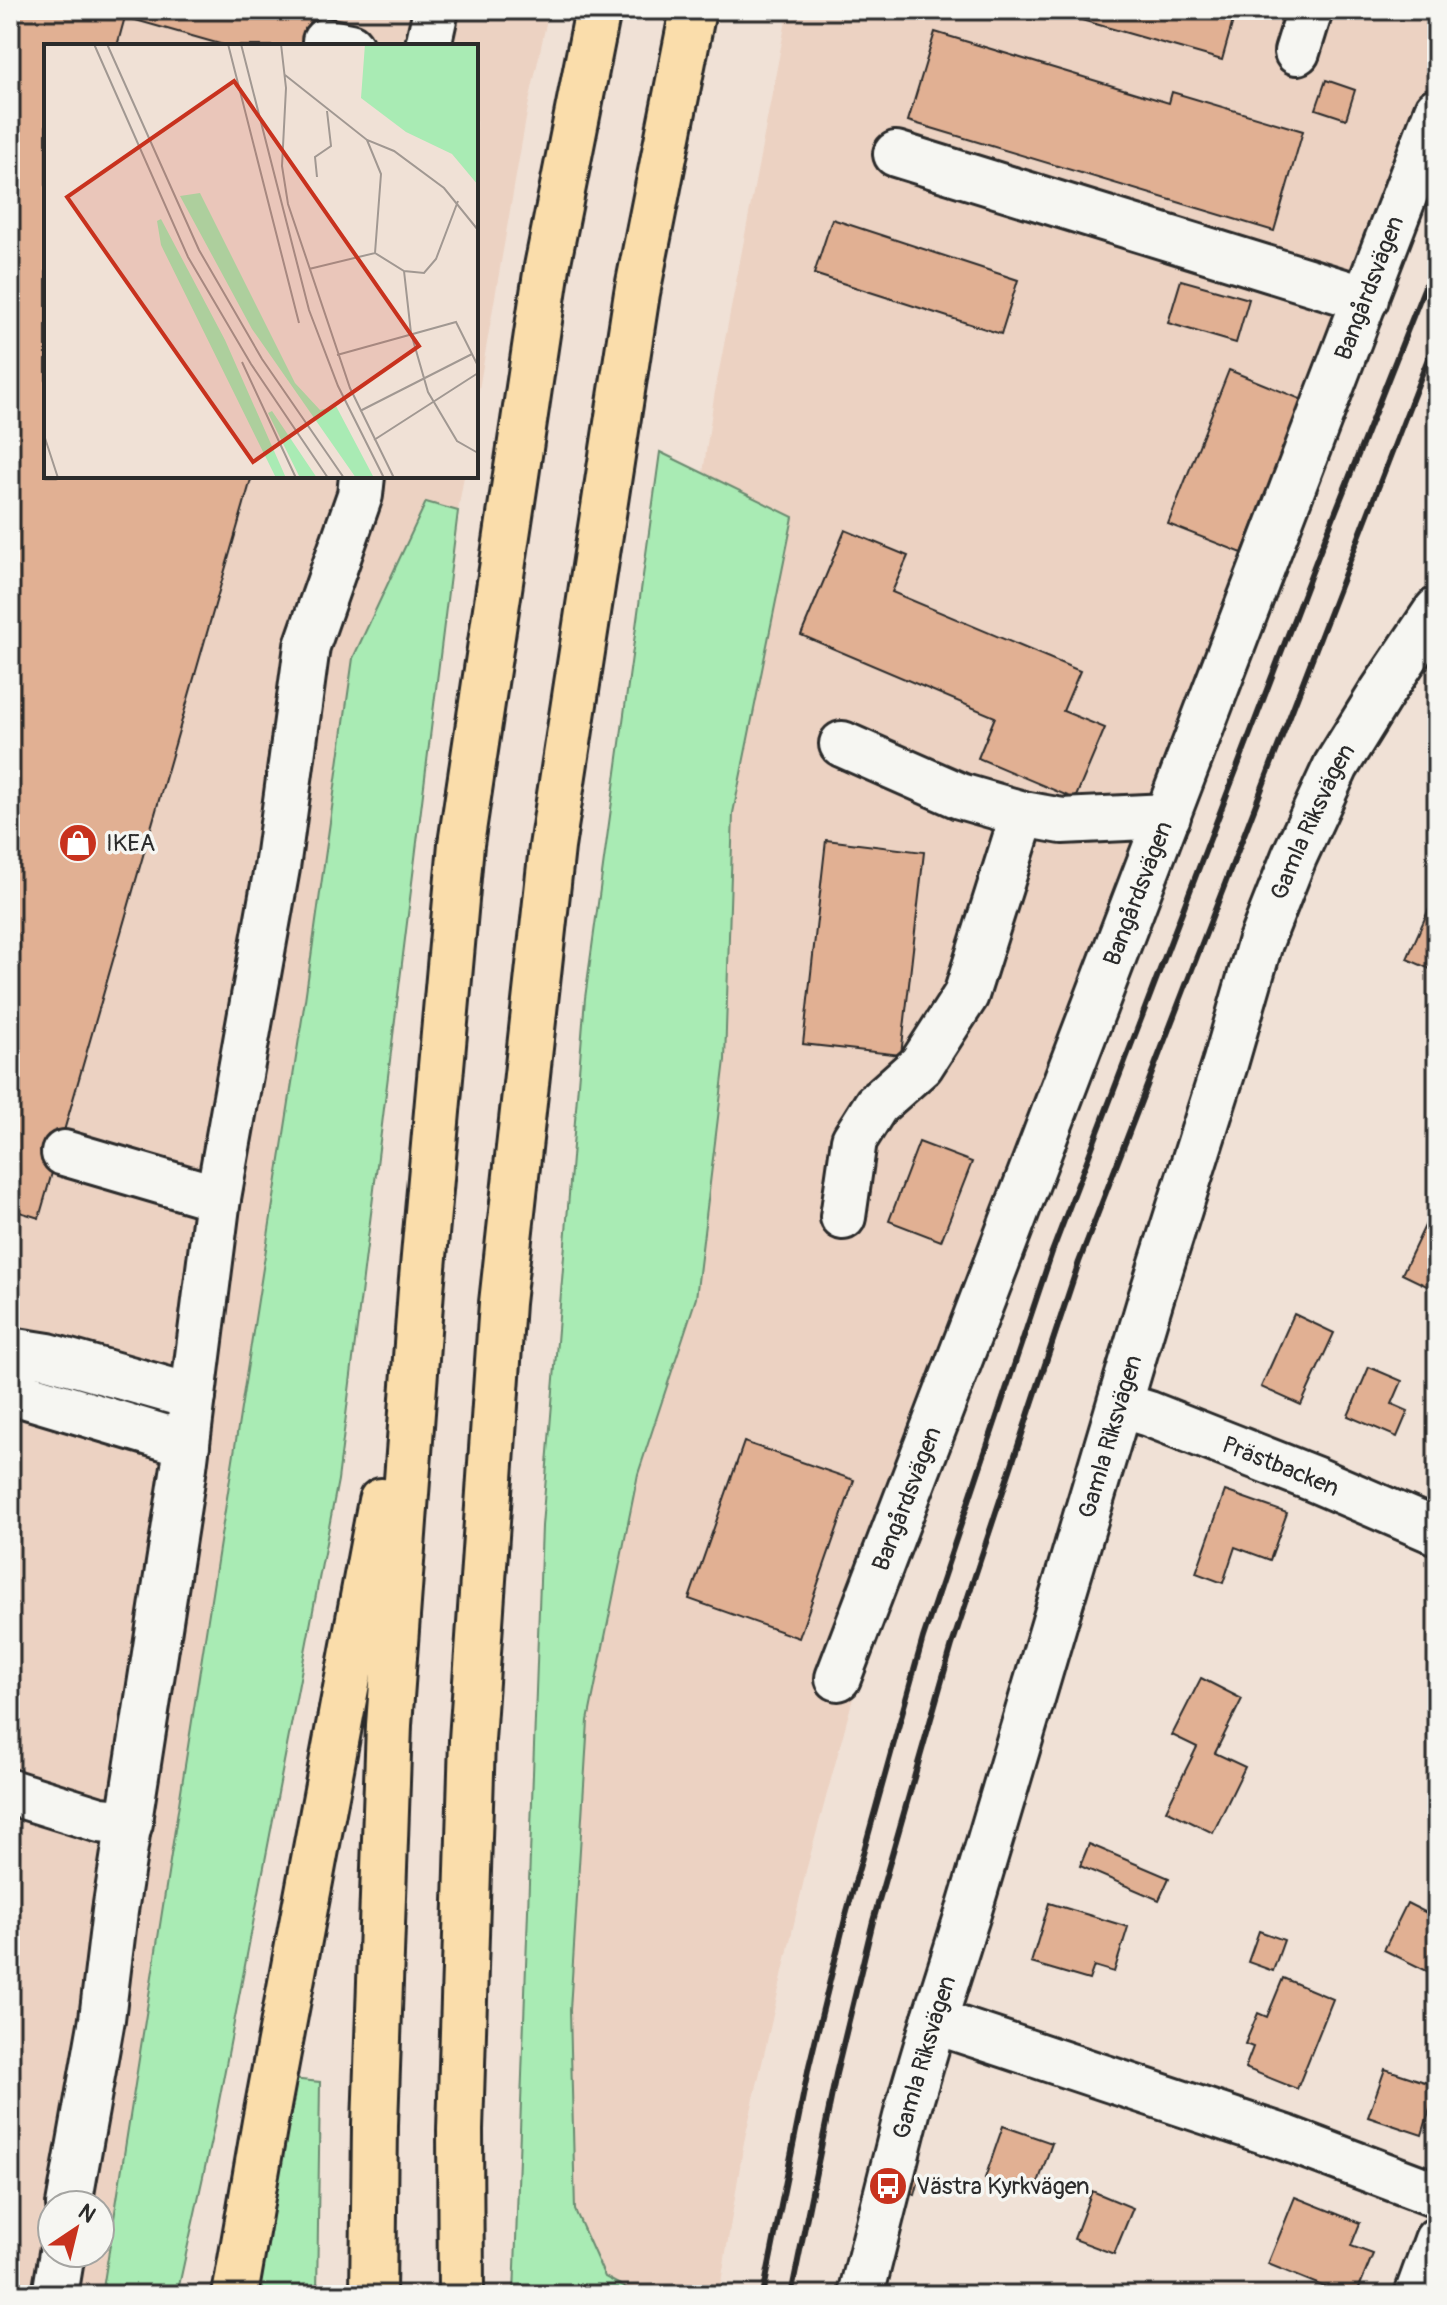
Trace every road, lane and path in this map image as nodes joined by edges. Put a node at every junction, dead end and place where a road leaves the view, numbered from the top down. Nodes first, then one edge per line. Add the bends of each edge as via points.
1 (436, 10) edge
2 (598, 10) edge
3 (693, 10) edge
4 (1310, 10) edge
5 (428, 44) edge
6 (1297, 52) dead end
7 (1437, 110) edge
8 (896, 154) dead end
9 (1366, 299) junction
10 (362, 478) edge
11 (1437, 610) edge
12 (842, 744) dead end
13 (1023, 814) junction
14 (1168, 816) junction
15 (64, 1153) dead end
16 (218, 1198) junction
17 (843, 1217) dead end
18 (421, 1290) junction
19 (10, 1350) edge
20 (10, 1391) edge
21 (193, 1397) junction
22 (1120, 1405) junction
23 (187, 1444) junction
24 (1437, 1532) edge
25 (838, 1678) dead end
26 (10, 1792) edge
27 (130, 1823) junction
28 (934, 2021) junction
29 (72, 2189) edge
30 (1437, 2195) edge
31 (1437, 2240) edge
32 (59, 2269) edge
33 (55, 2295) edge
34 (235, 2295) edge
35 (373, 2295) edge
36 (461, 2295) edge
37 (861, 2295) edge
38 (1417, 2295) edge

1 - 5 street
2 - 18 highway via 547,267 461,844
3 - 36 highway via 637,293 552,847 502,1303 472,1740 460,2130
4 - 6 street
7 - 9 street, Bangårdsvägen
8 - 9 street
9 - 14 street, Bangårdsvägen
10 - 16 street via 307,646 277,868
11 - 22 street, Gamla Riksvägen via 1336,766 1294,857 1260,943
12 - 13 street via 960,796
13 - 14 street via 1062,821
13 - 17 street via 966,995 921,1065 876,1105 854,1140
14 - 25 street, Bangårdsvägen
15 - 16 street
16 - 21 street
18 - 34 highway
18 - 35 highway via 389,1725
19 - 21 street
20 - 23 street
21 - 23 street
22 - 24 street, Prästbacken
22 - 28 street, Gamla Riksvägen
23 - 27 street
26 - 27 street via 100,1820
27 - 29 street
28 - 30 street via 1286,2138
28 - 37 street, Gamla Riksvägen
31 - 38 street
32 - 33 street

